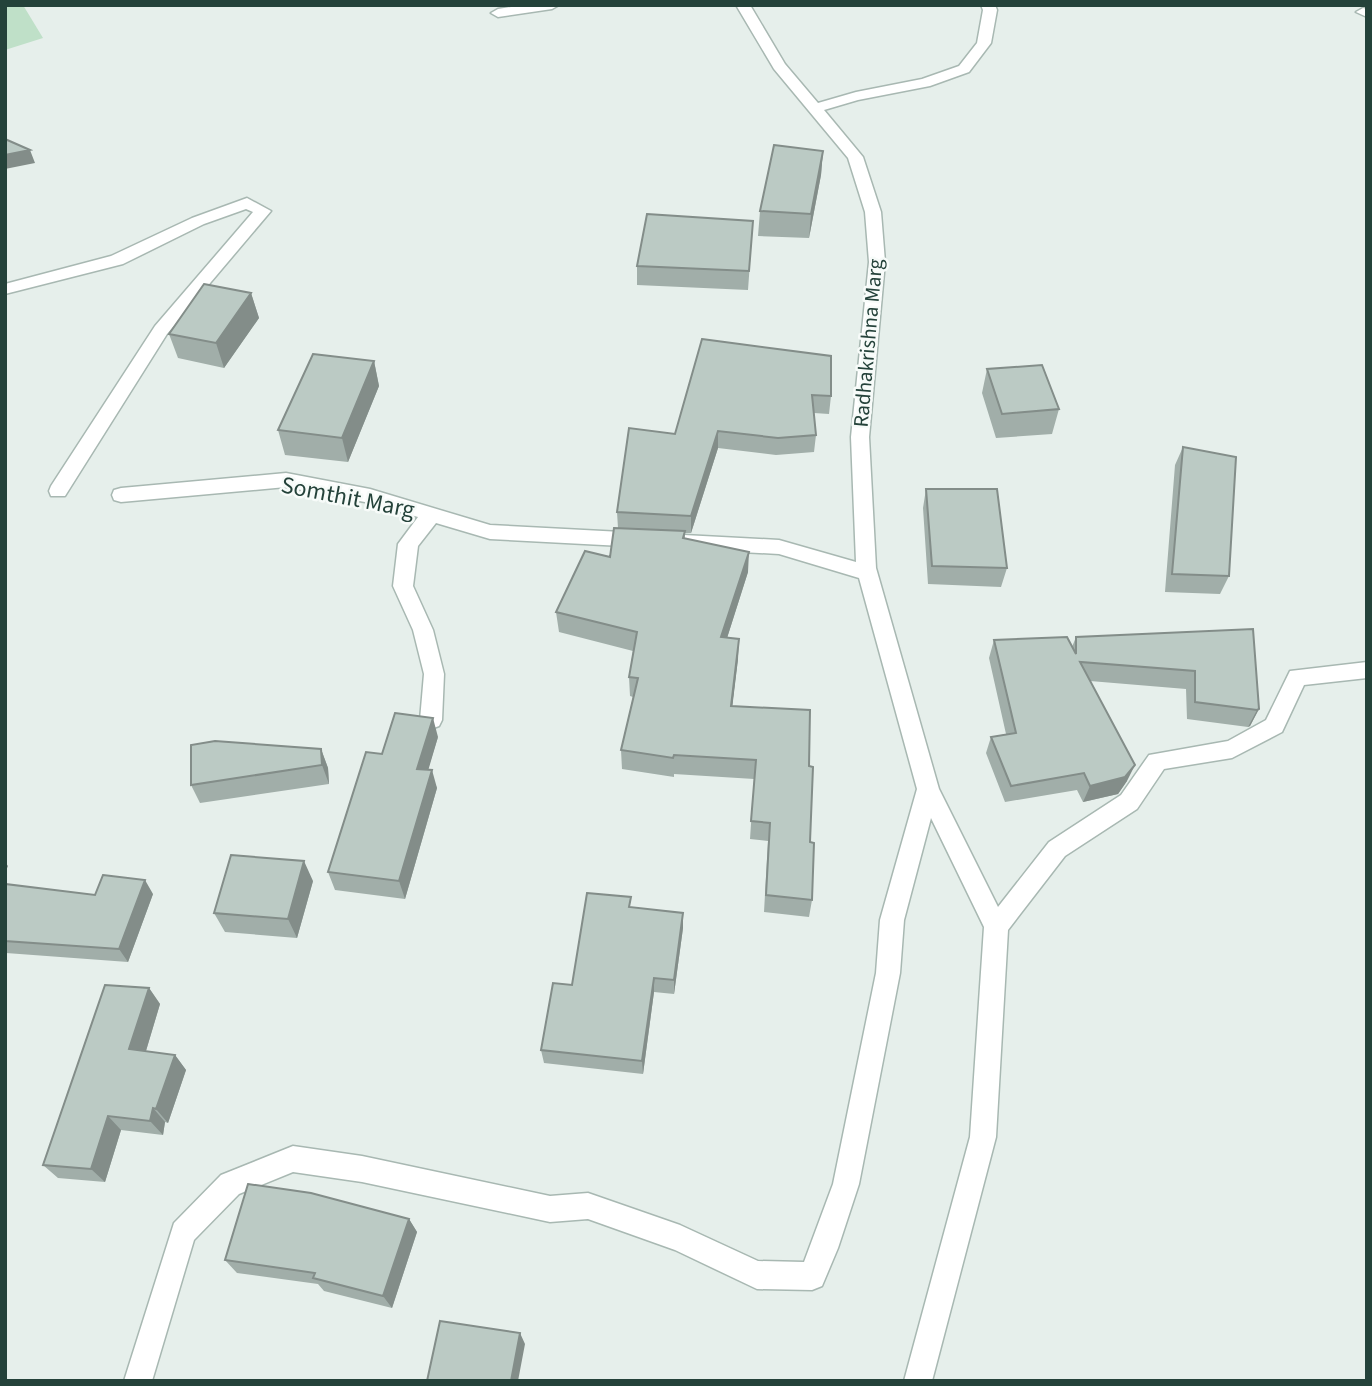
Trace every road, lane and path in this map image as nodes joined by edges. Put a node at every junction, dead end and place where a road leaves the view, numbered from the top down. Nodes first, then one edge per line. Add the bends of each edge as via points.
1 (552, 5) edge
2 (743, 5) edge
3 (988, 5) edge
4 (498, 13) dead end
5 (813, 109) junction
6 (5, 289) edge
7 (58, 491) dead end
8 (121, 495) dead end
9 (431, 515) junction
10 (867, 573) junction
11 (1367, 670) edge
12 (431, 720) edge
13 (928, 789) junction
14 (996, 927) junction
15 (138, 1381) edge
16 (918, 1381) edge

1 - 4 street
2 - 5 street, Radhakrishna Marg via 779,66
3 - 5 street via 984,43 964,69 925,83
5 - 10 street, Radhakrishna Marg via 855,157 873,212 877,262 860,437
6 - 7 street via 117,260 198,220 247,203 263,211 161,330
8 - 9 street, Somthit Marg via 286,480 370,496
9 - 10 street via 490,532 779,547
9 - 12 street via 408,544 403,586 423,630 434,674
10 - 13 street, Radhakrishna Marg
11 - 14 street via 1297,677 1274,726 1232,749 1157,761 1129,802 1058,849
13 - 14 street, Radhakrishna Marg
13 - 15 street via 892,920 888,972 846,1184 812,1276 757,1275 680,1238 588,1206 550,1209 362,1168 293,1159 230,1184 183,1232
14 - 16 street via 983,1137

